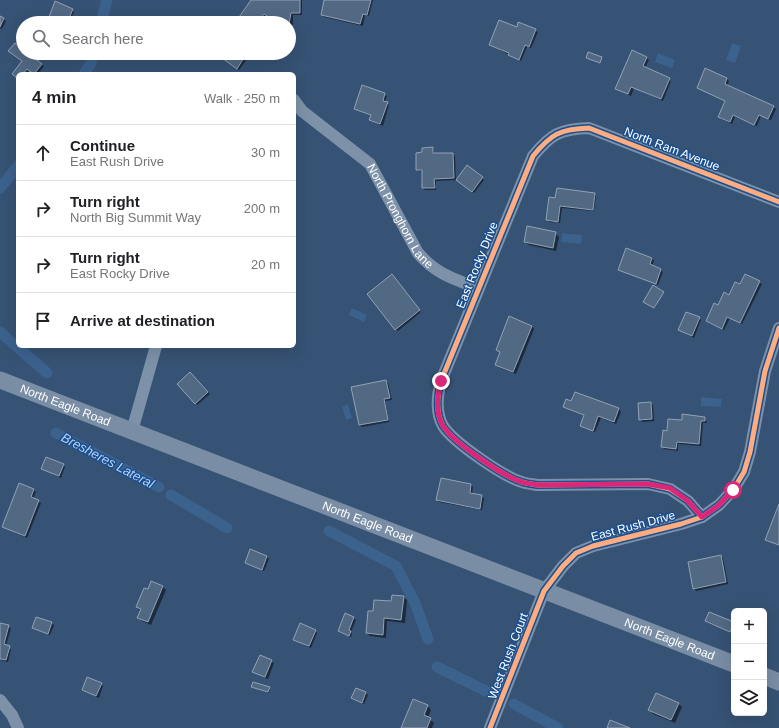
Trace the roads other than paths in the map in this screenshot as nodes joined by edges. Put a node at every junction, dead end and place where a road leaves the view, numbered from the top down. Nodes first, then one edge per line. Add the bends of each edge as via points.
1 (296, 103) edge
2 (556, 134) joint
3 (779, 202) edge
4 (478, 288) junction
5 (779, 328) edge
6 (155, 348) edge
7 (1, 382) edge
8 (132, 431) junction
9 (702, 517) junction
10 (544, 591) junction
11 (731, 663) edge
12 (767, 677) edge
13 (779, 682) edge
14 (0, 700) edge
15 (18, 728) edge
16 (490, 728) edge

1 - 4 street, North Pronghorn Lane via 302,111 370,164 418,253 427,264 440,273
2 - 3 street, North Ram Avenue via 568,129 589,128
2 - 4 street, East Rocky Drive via 546,140 533,156
4 - 9 street, East Rocky Drive via 441,381 437,399 438,413 443,426 454,440 509,476 523,482 538,485 648,484 670,488 688,501
5 - 9 street, East Rush Drive via 765,371 744,472 724,500
6 - 8 street
7 - 8 main road, North Eagle Road
8 - 10 main road, North Eagle Road
9 - 10 street, East Rush Drive via 593,546 576,553
10 - 11 main road, North Eagle Road
10 - 16 street, West Rush Court
12 - 13 main road
14 - 15 street

